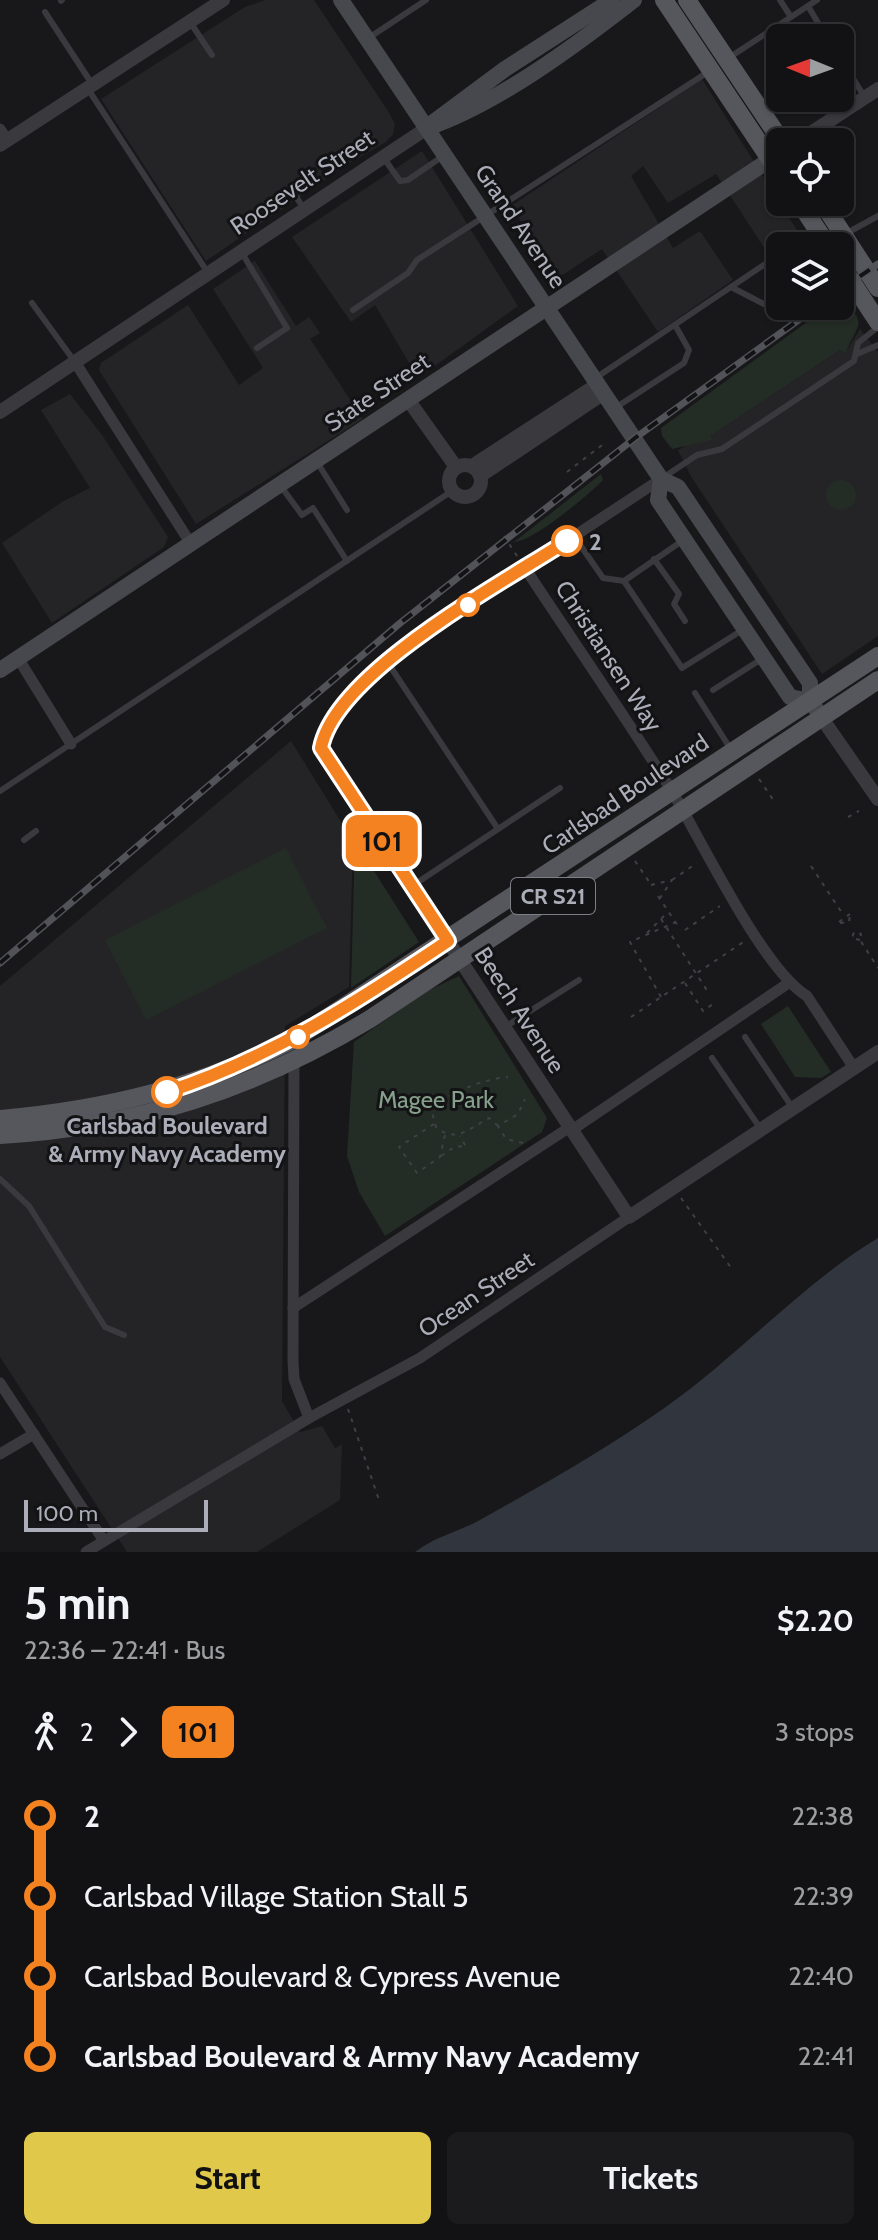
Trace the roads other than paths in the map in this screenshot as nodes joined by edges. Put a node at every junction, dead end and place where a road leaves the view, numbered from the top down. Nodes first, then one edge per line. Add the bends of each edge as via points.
1 (223, 0) edge
2 (341, 0) edge
3 (426, 0) edge
4 (612, 0) edge
5 (634, 0) edge
6 (664, 0) edge
7 (687, 0) edge
8 (780, 0) edge
9 (817, 0) edge
10 (808, 6) junction
11 (45, 12) dead end
12 (791, 17) junction
13 (189, 21) junction
14 (819, 24) edge
15 (367, 39) junction
16 (212, 55) dead end
17 (727, 59) junction
18 (711, 70) junction
19 (854, 80) edge
20 (89, 86) junction
21 (878, 89) edge
22 (865, 98) junction
23 (427, 128) junction
24 (773, 128) edge
25 (819, 128) edge
26 (2, 138) edge
27 (766, 147) edge
28 (445, 155) junction
29 (383, 157) junction
30 (766, 169) edge
31 (291, 189) dead end
32 (304, 210) junction
33 (486, 215) junction
34 (808, 216) edge
35 (878, 216) edge
36 (817, 229) junction
37 (813, 232) edge
38 (822, 232) edge
39 (850, 232) edge
40 (241, 252) junction
41 (854, 261) edge
42 (766, 263) edge
43 (208, 273) junction
44 (854, 286) edge
45 (731, 287) junction
46 (878, 288) edge
47 (32, 303) dead end
48 (766, 303) edge
49 (546, 306) junction
50 (353, 310) dead end
51 (675, 325) junction
52 (878, 325) edge
53 (878, 345) edge
54 (257, 348) dead end
55 (857, 354) junction
56 (75, 362) junction
57 (599, 386) junction
58 (409, 401) junction
59 (615, 408) junction
60 (0, 412) edge
61 (317, 462) junction
62 (456, 467) junction
63 (476, 471) junction
64 (661, 479) junction
65 (280, 484) junction
66 (452, 491) junction
67 (347, 510) dead end
68 (574, 536) junction
69 (685, 539) junction
70 (191, 544) junction
71 (654, 559) junction
72 (347, 561) junction
73 (525, 568) junction
74 (624, 581) junction
75 (685, 621) dead end
76 (745, 628) junction
77 (878, 656) edge
78 (18, 658) junction
79 (764, 658) junction
80 (386, 660) junction
81 (0, 670) edge
82 (878, 680) edge
83 (713, 690) dead end
84 (695, 693) dead end
85 (810, 701) junction
86 (821, 717) junction
87 (71, 744) junction
88 (321, 748) joint
89 (732, 751) junction
90 (560, 788) dead end
91 (0, 791) edge
92 (671, 791) junction
93 (878, 799) edge
94 (680, 809) junction
95 (498, 829) junction
96 (36, 831) dead end
97 (24, 840) dead end
98 (412, 886) junction
99 (448, 941) junction
100 (459, 959) junction
101 (579, 980) dead end
102 (790, 982) junction
103 (505, 1027) junction
104 (745, 1037) dead end
105 (293, 1040) junction
106 (878, 1052) edge
107 (712, 1058) dead end
108 (294, 1062) junction
109 (854, 1068) junction
110 (793, 1108) junction
111 (0, 1119) edge
112 (571, 1129) junction
113 (760, 1130) junction
114 (0, 1135) edge
115 (0, 1179) edge
116 (629, 1217) junction
117 (293, 1308) junction
118 (124, 1335) dead end
119 (0, 1383) edge
120 (309, 1418) junction
121 (34, 1434) junction
122 (0, 1454) edge
123 (104, 1541) junction
124 (86, 1552) edge

1 - 13 street
2 - 15 main road, Grand Avenue
3 - 15 lane
4 - 23 main road via 505,69
5 - 23 main road, Roosevelt Street via 507,87 456,118
6 - 18 main road
7 - 17 main road
8 - 12 lane
9 - 10 lane
10 - 12 lane
10 - 14 lane
11 - 20 lane
12 - 17 lane
13 - 16 lane
13 - 20 street
15 - 23 main road, Grand Avenue
17 - 24 main road
18 - 27 main road
18 - 33 lane
19 - 22 lane
20 - 26 street
20 - 43 lane
21 - 22 street
22 - 25 street
23 - 28 main road, Grand Avenue
23 - 29 street, Roosevelt Street
28 - 29 lane via 400,181
28 - 33 main road, Grand Avenue
29 - 32 street, Roosevelt Street
30 - 49 main road, State Street
31 - 32 lane
32 - 40 street, Roosevelt Street
33 - 49 main road, Grand Avenue
33 - 50 lane
34 - 36 main road
35 - 39 lane
36 - 37 lane
36 - 38 main road
40 - 43 street, Roosevelt Street
40 - 54 lane via 287,328
41 - 46 main road
42 - 45 lane
43 - 56 street, Roosevelt Street
44 - 52 main road
45 - 48 lane
45 - 51 lane
47 - 56 lane
49 - 57 main road, Grand Avenue
49 - 58 main road, State Street
51 - 57 lane
51 - 59 lane via 689,350 684,363
52 - 55 lane via 858,343
53 - 55 lane
55 - 64 lane via 722,449 697,455
56 - 60 street, Roosevelt Street
56 - 70 street
57 - 59 main road, Grand Avenue
57 - 63 street
58 - 61 main road, State Street
58 - 62 street
59 - 64 main road, Grand Avenue
61 - 65 main road, State Street
61 - 67 lane
62 - 63 street
62 - 66 street via 449,479
63 - 66 street via 480,487 472,495
64 - 68 street
64 - 69 main road, Grand Avenue via 658,500
64 - 85 main road, Grand Avenue via 678,487 744,582 810,683
65 - 70 main road, State Street
65 - 72 lane via 302,515 313,508
66 - 72 lane
68 - 73 street
68 - 74 lane via 603,578
69 - 71 lane
69 - 76 main road, Grand Avenue
70 - 78 main road, State Street
71 - 74 lane
71 - 75 lane via 679,594 674,604
72 - 87 lane
73 - 80 street
73 - 92 street, Christiansen Way
74 - 76 lane via 682,668
76 - 79 main road, Grand Avenue
77 - 85 main road, Carlsbad Boulevard / CR S21
78 - 81 main road, State Street
78 - 87 street
79 - 83 lane
79 - 85 main road, Grand Avenue via 790,697
80 - 88 street via 335,710
80 - 95 lane
82 - 86 main road, Carlsbad Boulevard / CR S21
84 - 89 lane
85 - 86 main road, Grand Avenue
85 - 89 main road, Carlsbad Boulevard / CR S21
86 - 93 street, Grand Avenue
86 - 94 main road, Carlsbad Boulevard / CR S21
87 - 91 lane
88 - 98 street, Beech Avenue
89 - 92 main road, Carlsbad Boulevard / CR S21
90 - 95 lane
92 - 94 street, Christiansen Way
92 - 99 main road, Carlsbad Boulevard / CR S21
94 - 100 main road, Carlsbad Boulevard / CR S21
94 - 102 street, Christiansen Way
95 - 98 lane
96 - 97 lane
98 - 99 street, Beech Avenue
99 - 100 street, Beech Avenue
99 - 105 main road, Carlsbad Boulevard / CR S21
100 - 103 street, Beech Avenue
100 - 108 main road, Carlsbad Boulevard / CR S21
101 - 103 lane
102 - 109 street, Christiansen Way via 807,996
102 - 112 street
103 - 112 street, Beech Avenue
104 - 110 lane
105 - 108 street
105 - 111 main road, Carlsbad Boulevard / CR S21 via 164,1093 65,1113
106 - 109 street, Ocean Street
107 - 113 lane
108 - 114 main road, Carlsbad Boulevard / CR S21 via 134,1118 73,1130
108 - 117 street
109 - 110 street, Ocean Street
110 - 113 street, Ocean Street
112 - 116 street, Beech Avenue
112 - 117 street
113 - 116 street, Ocean Street
115 - 118 lane via 29,1206 105,1327
116 - 120 street, Ocean Street via 420,1358
117 - 120 street via 294,1379
119 - 121 street
120 - 123 street, Ocean Street
121 - 122 street
121 - 123 street
123 - 124 street, Ocean Street

